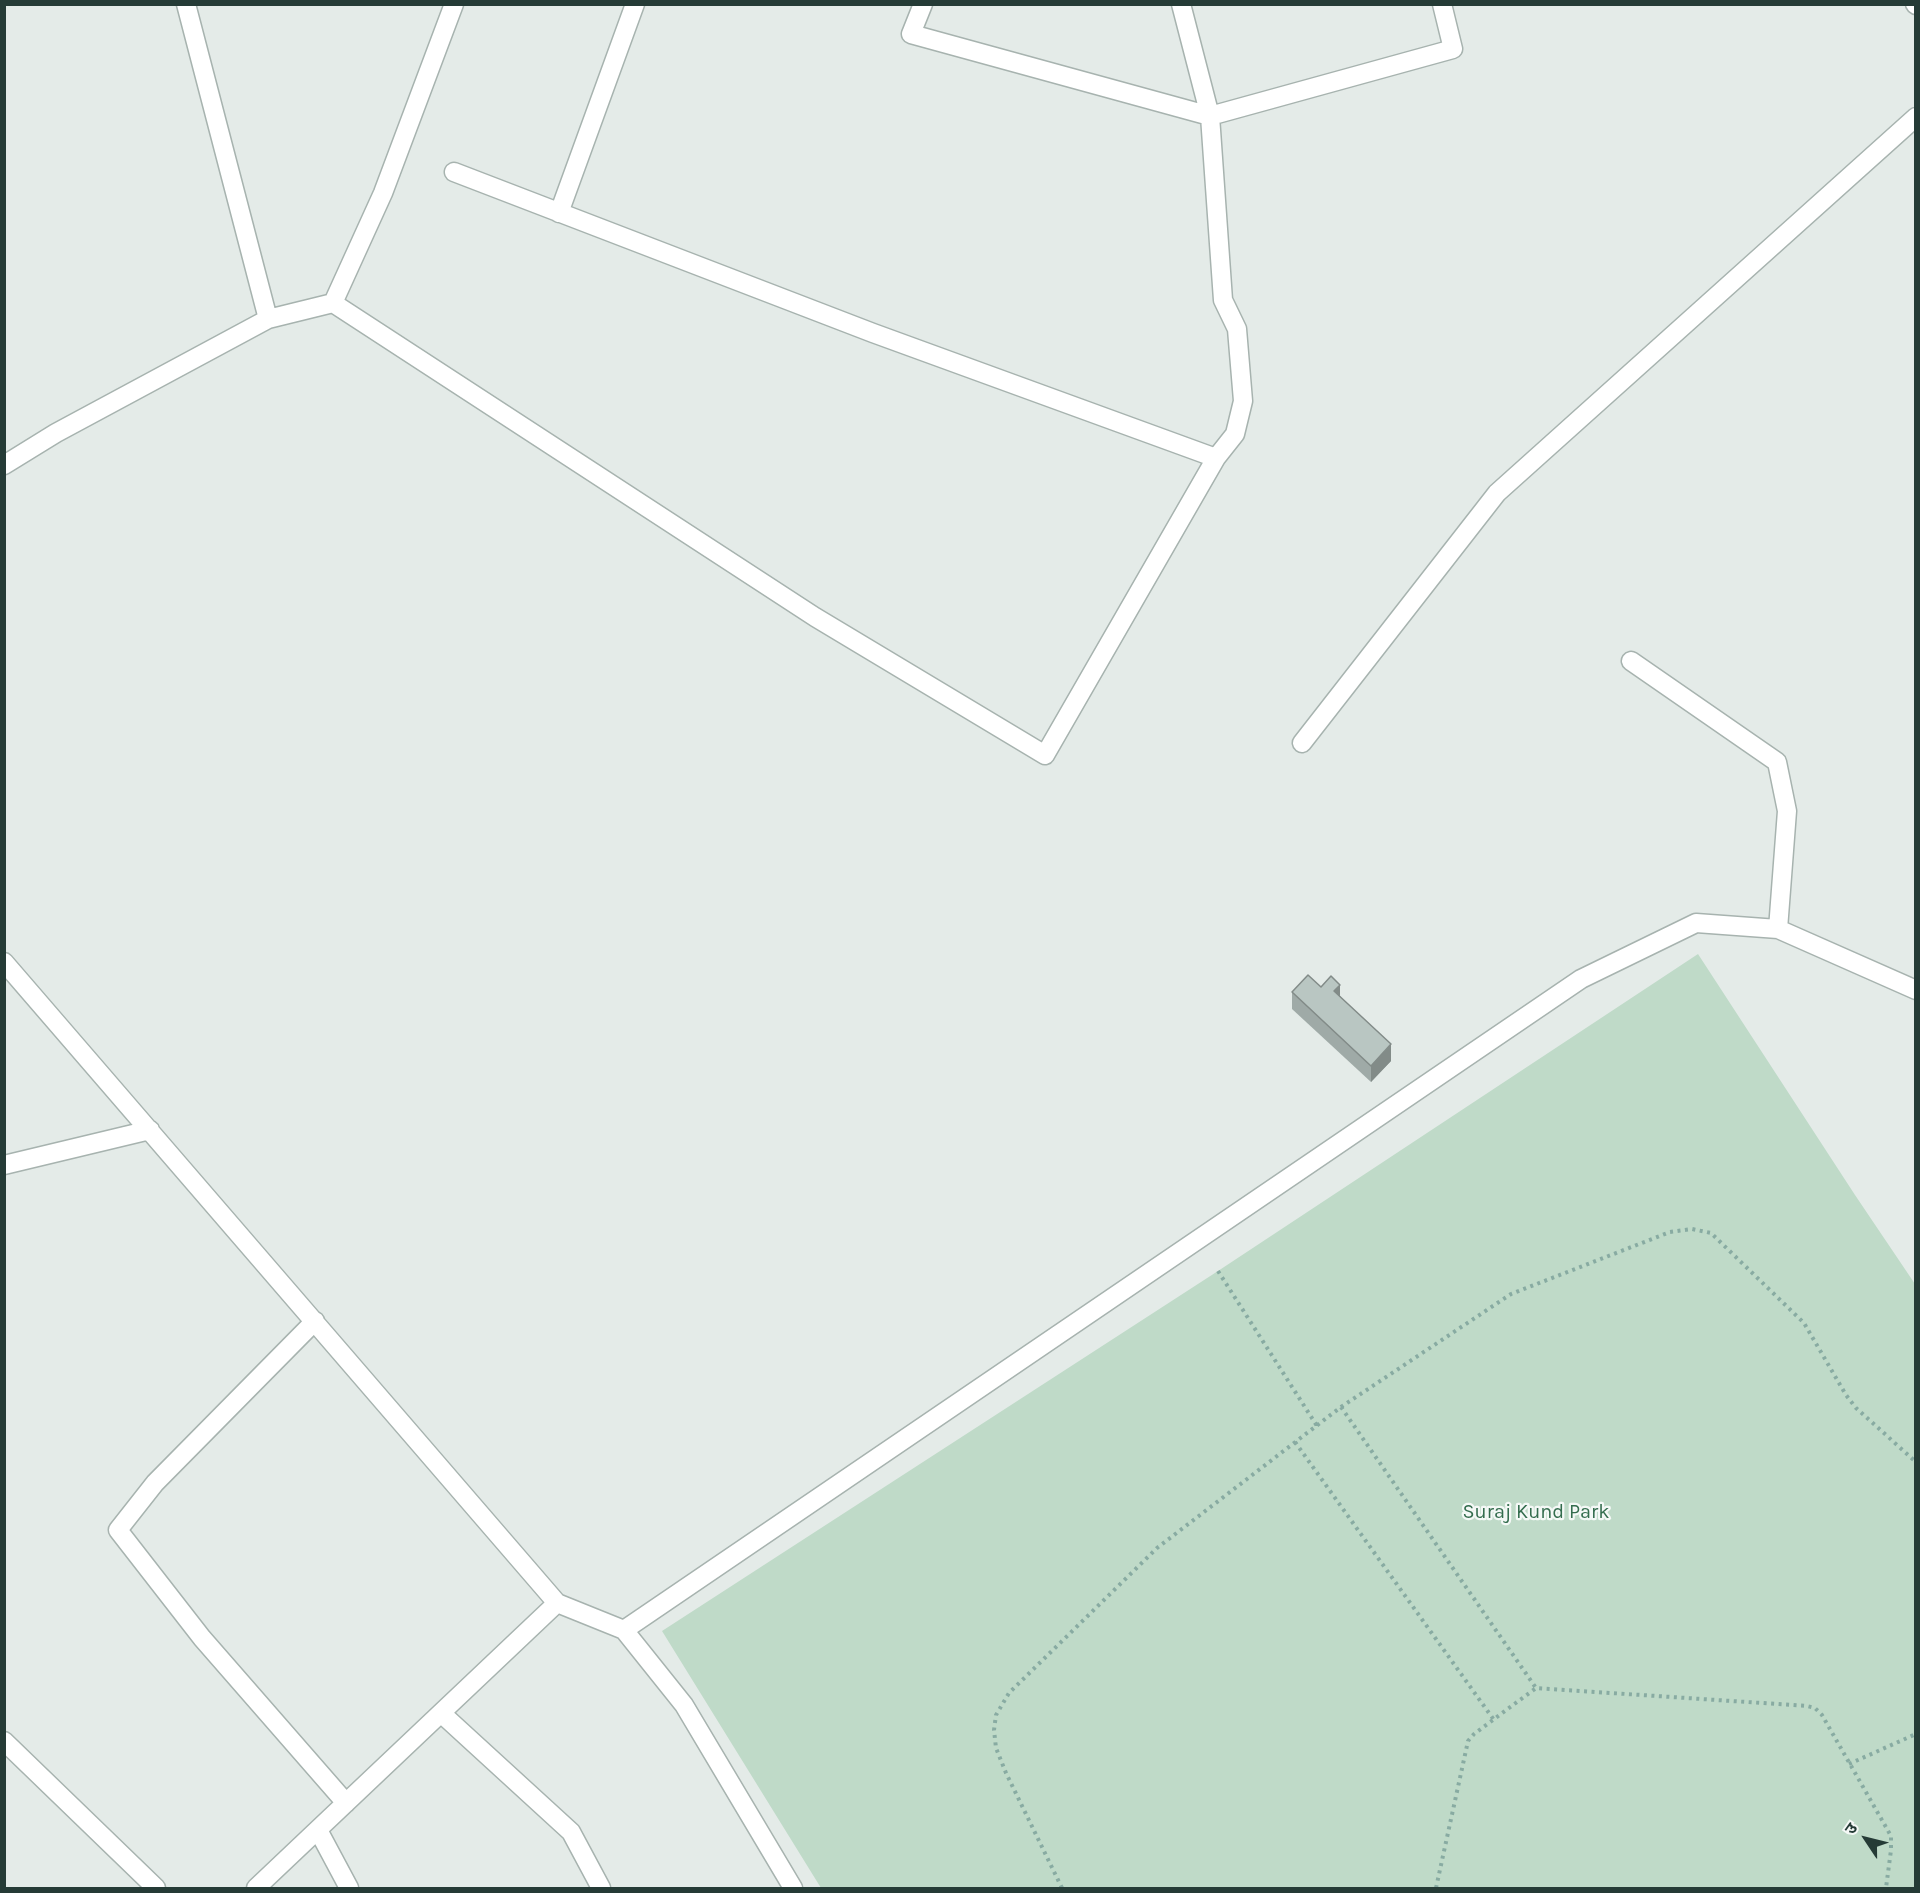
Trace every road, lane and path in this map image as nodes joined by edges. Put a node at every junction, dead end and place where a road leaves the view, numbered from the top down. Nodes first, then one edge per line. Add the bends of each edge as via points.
1 (186, 4) edge
2 (454, 4) edge
3 (635, 4) edge
4 (923, 4) edge
5 (1181, 4) edge
6 (1443, 4) edge
7 (1210, 116) junction
8 (1916, 117) edge
9 (454, 172) dead end
10 (560, 213) junction
11 (333, 303) junction
12 (268, 319) junction
13 (1216, 458) junction
14 (4, 465) edge
15 (1631, 662) dead end
16 (1302, 743) dead end
17 (1778, 929) junction
18 (4, 962) edge
19 (1916, 990) edge
20 (150, 1130) junction
21 (4, 1165) edge
22 (1218, 1271) dead end
23 (315, 1321) junction
24 (1341, 1407) junction
25 (1317, 1426) junction
26 (1295, 1442) junction
27 (1916, 1462) edge
28 (557, 1603) junction
29 (624, 1630) junction
30 (1536, 1688) junction
31 (441, 1713) junction
32 (1494, 1720) junction
33 (1916, 1734) edge
34 (4, 1741) edge
35 (1849, 1764) junction
36 (346, 1803) junction
37 (318, 1830) junction
38 (156, 1888) edge
39 (255, 1888) edge
40 (349, 1888) edge
41 (601, 1888) edge
42 (793, 1888) edge
43 (1062, 1888) edge
44 (1436, 1888) edge
45 (1886, 1888) edge

1 - 12 street
2 - 11 street via 383,193
3 - 10 street
4 - 7 street via 911,34
5 - 7 street
6 - 7 street via 1453,49
7 - 13 street via 1224,300 1237,329 1243,401 1235,434
8 - 16 street via 1497,493
9 - 10 street
10 - 13 street
11 - 12 street
11 - 13 street via 815,617 1046,755
12 - 14 street
15 - 17 street via 1777,762 1787,812
17 - 19 street
17 - 29 street via 1696,923 1581,979
18 - 20 street
20 - 21 street
20 - 23 street
22 - 25 path
23 - 28 street
23 - 36 street via 155,1484 118,1530 202,1638
24 - 25 path
24 - 27 path via 1511,1294 1670,1232 1692,1228 1711,1233 1804,1323 1856,1408
24 - 30 path
25 - 26 path
26 - 32 path
26 - 43 path via 1157,1548 1009,1693 996,1715 996,1748 1002,1764
28 - 29 street
28 - 31 street
29 - 42 street via 684,1705
30 - 32 path
30 - 35 path via 1807,1706 1822,1715
31 - 36 street
31 - 41 street via 571,1832
32 - 44 path via 1468,1741
33 - 35 path
34 - 38 street
35 - 45 path via 1891,1836
36 - 37 street
37 - 39 street
37 - 40 street

